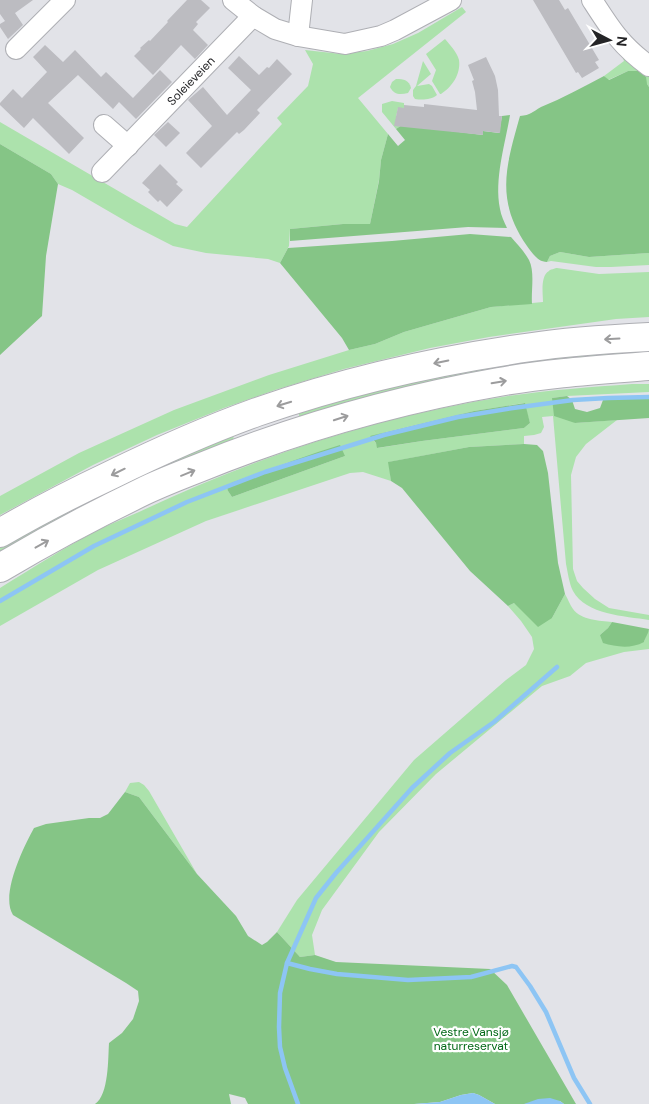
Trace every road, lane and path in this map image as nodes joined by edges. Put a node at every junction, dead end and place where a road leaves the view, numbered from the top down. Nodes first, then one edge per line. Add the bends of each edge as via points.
1 (65, 0) edge
2 (233, 0) edge
3 (302, 0) edge
4 (451, 0) edge
5 (594, 1) edge
6 (254, 16) junction
7 (298, 36) junction
8 (16, 50) dead end
9 (649, 66) edge
10 (104, 125) dead end
11 (128, 146) junction
12 (102, 172) dead end
13 (649, 337) edge
14 (649, 366) edge
15 (0, 533) edge
16 (0, 568) edge

1 - 8 street
2 - 6 street
3 - 7 street
4 - 7 street via 381,36 344,44
5 - 9 street via 616,37
6 - 7 street via 275,29
6 - 11 street, Soleieveien
10 - 11 street
11 - 12 street, Soleieveien
13 -> 15 highway via 524,348 450,360 325,391 256,412 160,451
16 -> 14 highway via 147,490 242,450 350,415 501,382

